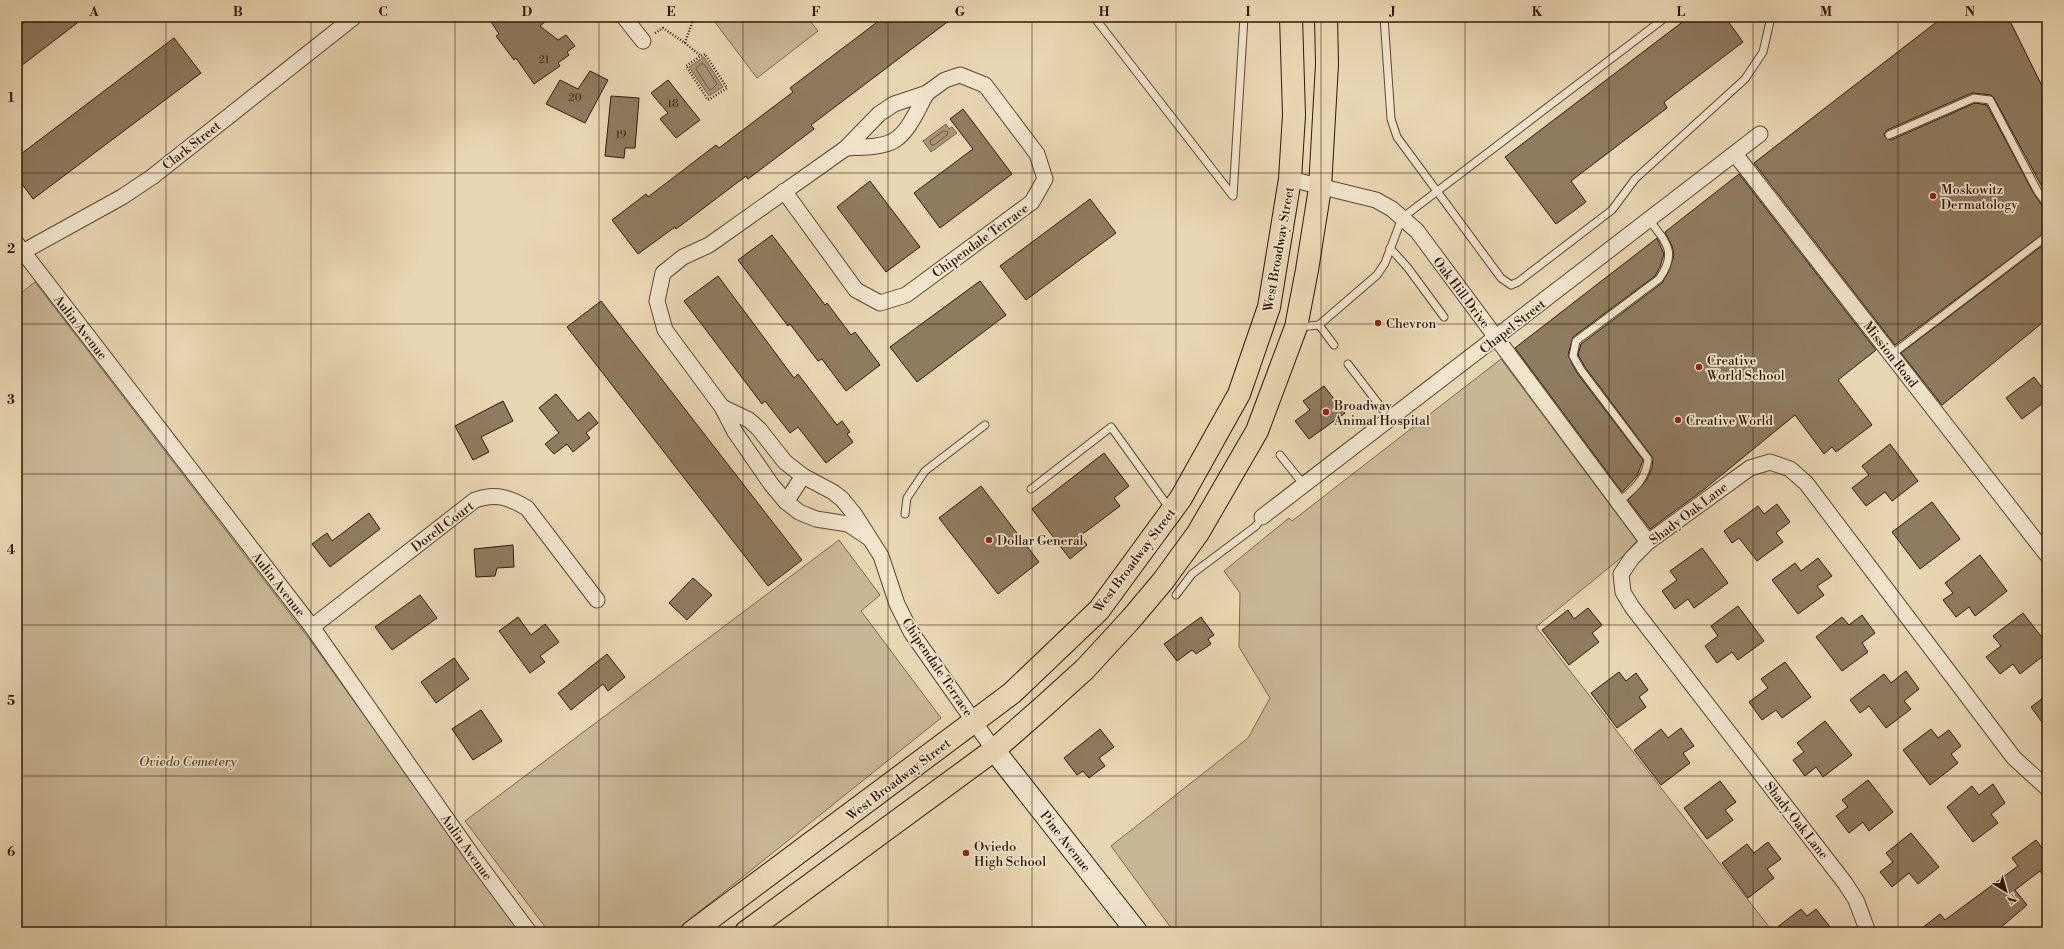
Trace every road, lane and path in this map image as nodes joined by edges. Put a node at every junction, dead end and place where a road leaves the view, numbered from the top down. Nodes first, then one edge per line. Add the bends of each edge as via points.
1 (354, 17) edge
2 (624, 17) edge
3 (694, 17) edge
4 (1094, 17) edge
5 (1244, 17) edge
6 (1291, 17) edge
7 (1326, 17) edge
8 (1384, 17) edge
9 (1666, 17) edge
10 (1771, 17) edge
11 (643, 41) joint
12 (685, 43) junction
13 (701, 56) junction
14 (927, 93) junction
15 (1760, 134) dead end
16 (1889, 136) dead end
17 (846, 148) junction
18 (1735, 154) junction
19 (1290, 179) junction
20 (1320, 188) junction
21 (784, 191) junction
22 (1437, 192) junction
23 (2047, 204) edge
24 (1402, 218) junction
25 (1649, 220) junction
26 (2047, 236) edge
27 (1390, 248) junction
28 (19, 250) edge
29 (1444, 318) dead end
30 (1319, 325) junction
31 (1296, 327) junction
32 (1496, 338) junction
33 (1334, 345) dead end
34 (1891, 355) junction
35 (1348, 364) dead end
36 (722, 407) junction
37 (1390, 419) junction
38 (985, 425) dead end
39 (1280, 455) dead end
40 (803, 476) junction
41 (1304, 485) junction
42 (1031, 489) dead end
43 (842, 499) junction
44 (786, 502) junction
45 (1618, 502) junction
46 (1171, 511) junction
47 (905, 514) dead end
48 (1262, 517) joint
49 (828, 521) junction
50 (869, 538) junction
51 (1648, 542) junction
52 (2047, 555) edge
53 (1176, 595) dead end
54 (597, 600) dead end
55 (312, 627) junction
56 (974, 722) junction
57 (994, 750) junction
58 (2047, 788) edge
59 (696, 930) edge
60 (529, 932) edge
61 (746, 932) edge
62 (1137, 932) edge
63 (1868, 932) edge

1 - 28 street, Clark Street via 152,177 122,197
2 - 11 street
3 - 12 path
4 - 5 lane via 1233,196
6 - 19 main road, West Broadway Street via 1294,115
7 - 20 main road via 1328,64
8 - 22 lane via 1392,127
9 - 22 lane
10 - 22 lane via 1763,52 1745,79 1635,179 1612,210 1518,282 1511,285 1501,278
11 - 12 path via 662,28
12 - 13 path
13 - 13 path via 705,54 727,88 708,100 686,66
14 - 17 street, Chipendale Terrace via 894,104 879,114
14 - 17 street, Chipendale Terrace via 906,130 895,140 880,145
14 - 21 street, Chipendale Terrace via 945,80 960,76 985,86 1037,154 1045,179 1032,202 906,295 880,303 856,290
15 - 18 street, Chapel Street
16 - 23 lane via 1974,98 1990,100 2038,192
17 - 21 street, Chipendale Terrace
18 - 25 street, Chapel Street
18 - 34 street, Mission Road
19 - 20 street, Oak Hill Drive
19 - 46 main road, West Broadway Street via 1269,307 1239,394 1181,498
20 - 24 street, Oak Hill Drive via 1376,200
20 - 31 main road via 1308,270
21 - 36 street, Chipendale Terrace via 709,245 683,257 663,274 657,300 665,330
22 - 24 lane
24 - 27 lane
24 - 32 street, Oak Hill Drive via 1417,231
25 - 32 street, Chapel Street
25 - 45 lane via 1668,246 1670,258 1666,270 1659,279 1576,341 1573,356 1648,459 1647,469 1637,487
26 - 34 lane
27 - 29 lane via 1408,268
27 - 30 lane via 1385,263 1377,275
28 - 55 street, Aulin Avenue
30 - 31 lane
30 - 33 lane
31 - 57 main road via 1257,431 1198,533 1163,581 1085,669
32 - 37 street, Chapel Street
32 - 45 street, Oak Hill Drive
34 - 52 street, Mission Road
35 - 37 lane
36 - 40 street, Chipendale Terrace via 748,420 759,429 786,462
36 - 44 street, Chipendale Terrace via 735,432 770,484
37 - 41 street, Chapel Street
38 - 47 lane via 925,471 907,498
39 - 41 lane
40 - 43 street, Chipendale Terrace
40 - 44 street
41 - 48 street, Chapel Street
42 - 46 lane via 1111,427
43 - 49 street
43 - 50 street, Chipendale Terrace via 856,515
44 - 49 street, Chipendale Terrace via 799,512
45 - 51 street, Oak Hill Drive
46 - 56 main road, West Broadway Street via 1099,610 1012,693
48 - 53 lane via 1256,526 1192,574
49 - 50 street, Chipendale Terrace via 848,524
50 - 56 street, Chipendale Terrace via 881,556 897,604 911,632
51 - 58 street, Shady Oak Lane via 1750,468 1770,462 1790,469 1806,483 2014,758
51 - 63 street, Shady Oak Lane via 1621,574 1623,592 1845,883 1856,900
54 - 55 street, Dorell Court via 527,508 511,499 490,495 475,500
55 - 60 street, Aulin Avenue
56 - 57 street, Chipendale Terrace
56 - 59 main road, West Broadway Street
57 - 61 main road
57 - 62 street, Pine Avenue

